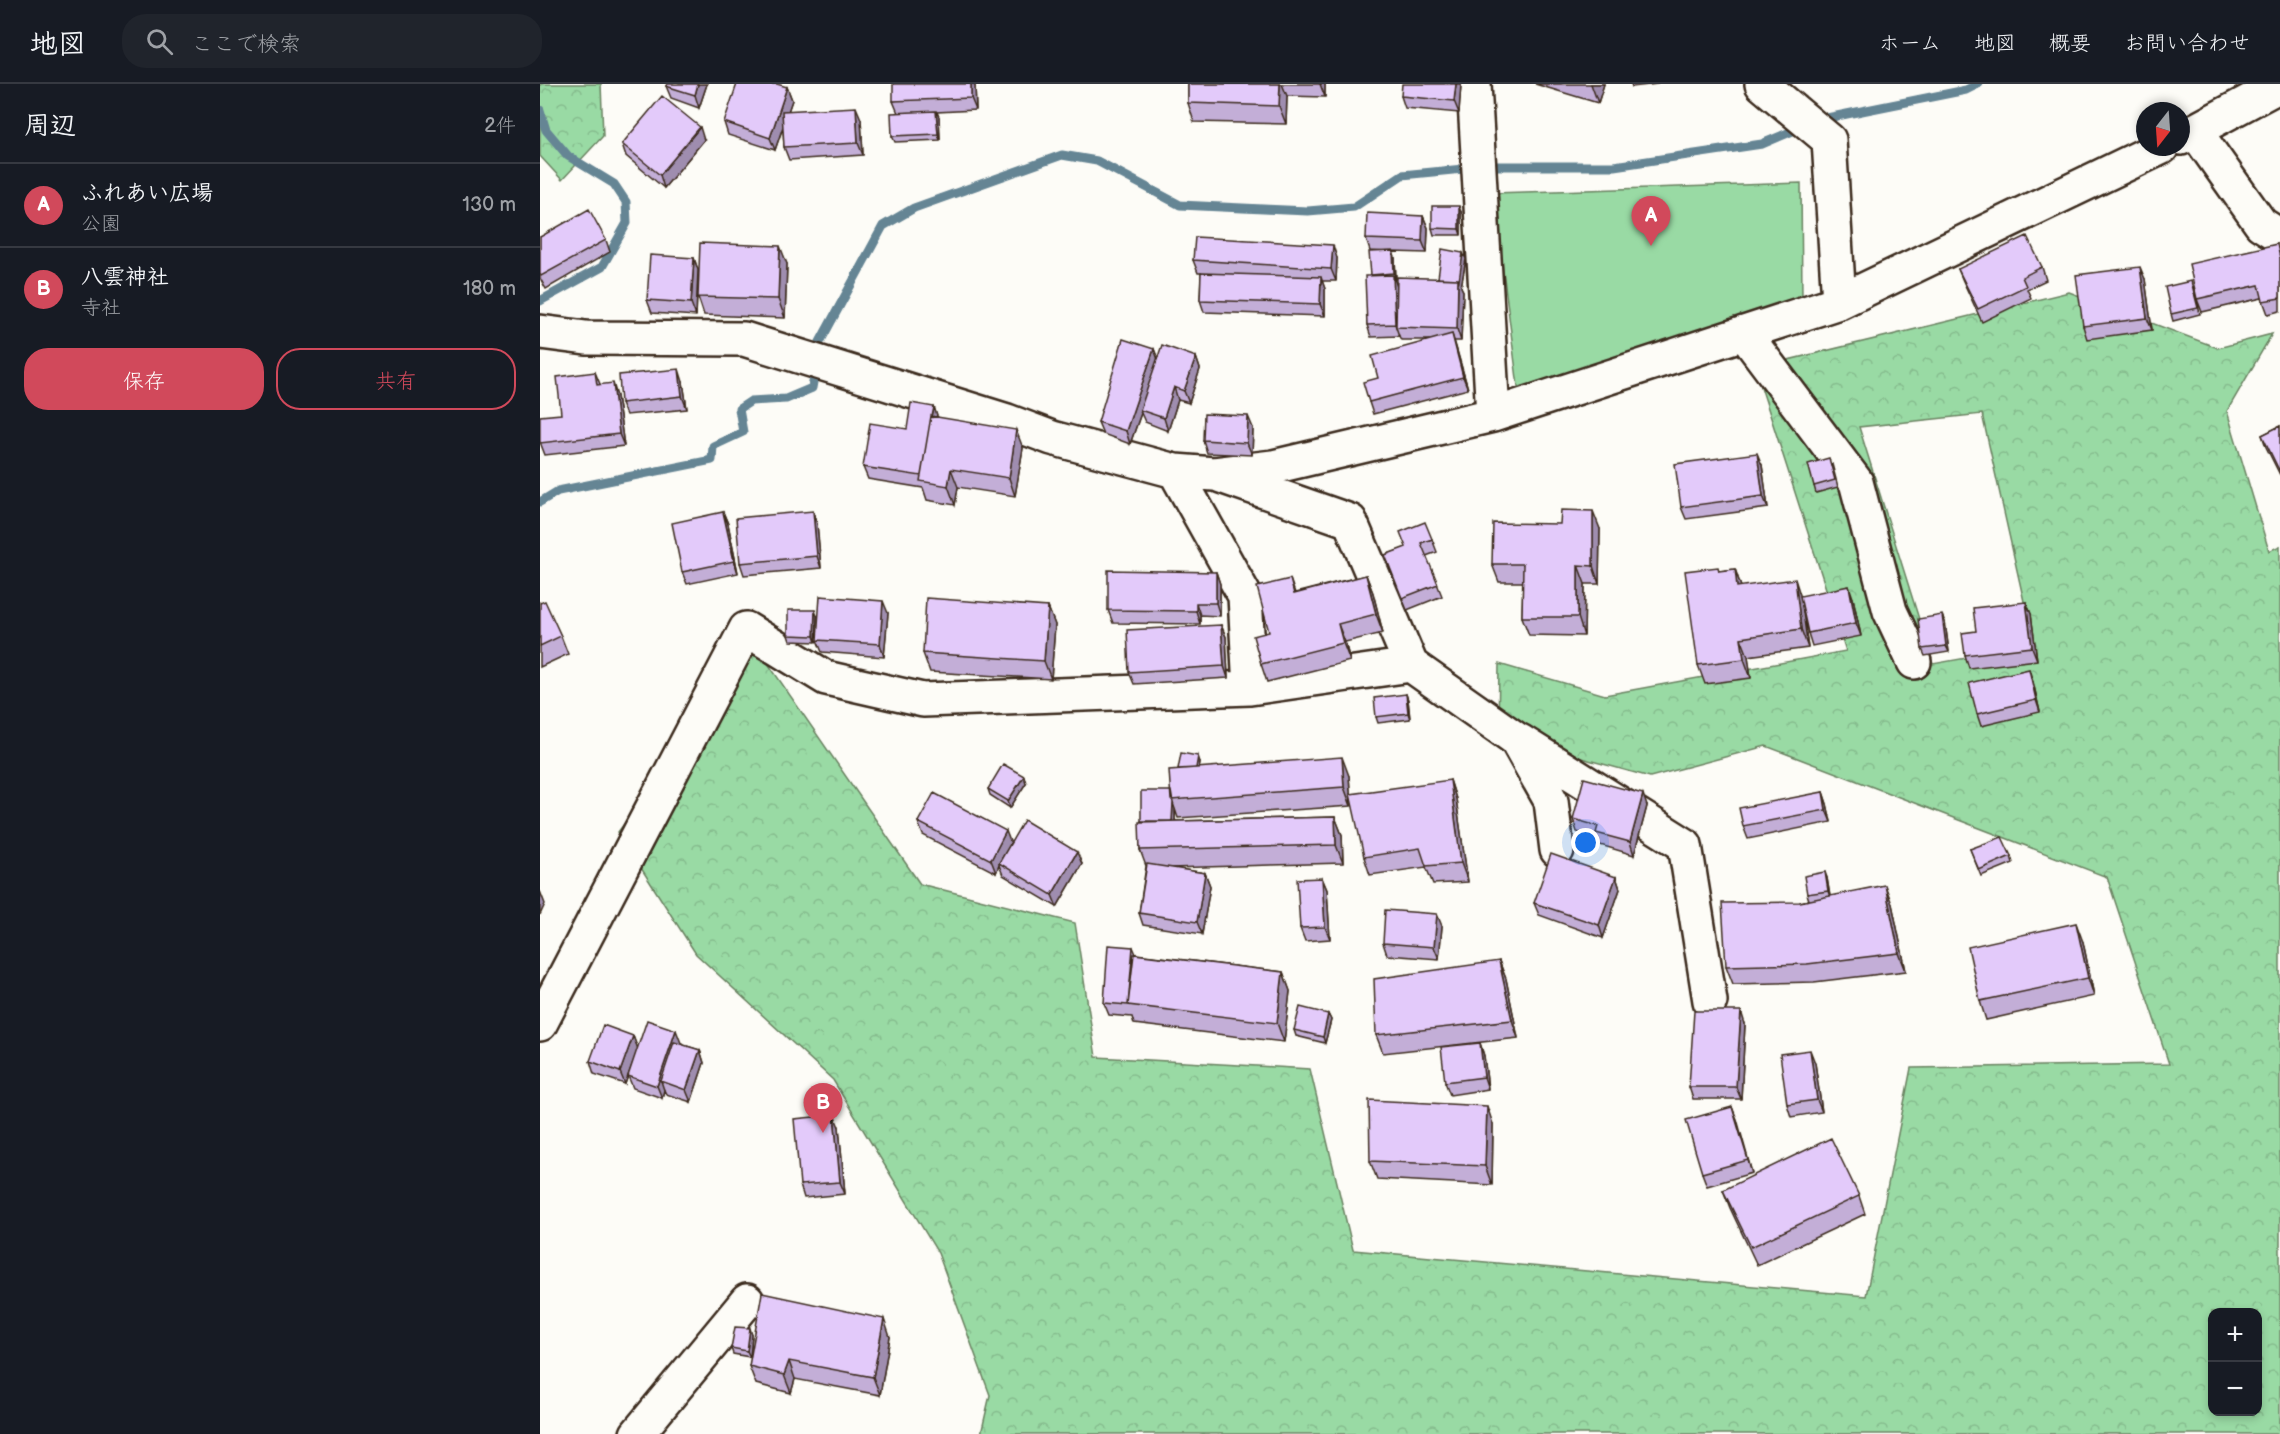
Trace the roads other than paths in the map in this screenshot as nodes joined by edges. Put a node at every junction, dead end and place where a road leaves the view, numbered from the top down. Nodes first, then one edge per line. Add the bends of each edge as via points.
1 (1474, 84) edge
2 (1762, 84) edge
3 (2280, 84) edge
4 (2190, 134) edge
5 (2190, 137) edge
6 (2143, 156) edge
7 (2280, 236) edge
8 (1839, 302) junction
9 (540, 332) edge
10 (1744, 333) junction
11 (1493, 415) junction
12 (1174, 471) junction
13 (1214, 474) junction
14 (1914, 662) dead end
15 (1411, 665) junction
16 (1250, 688) junction
17 (1516, 739) junction
18 (1557, 850) dead end
19 (1710, 1001) dead end
20 (540, 1024) edge
21 (747, 1301) dead end
22 (638, 1434) edge

1 - 11 street
2 - 8 street via 1829,140
3 - 4 street
5 - 7 street via 2261,224
6 - 8 street
8 - 10 street
9 - 12 street via 586,338 744,339 1052,438
10 - 11 street
10 - 14 street via 1856,482 1890,611
11 - 13 street via 1293,463
12 - 13 street
12 - 16 street via 1245,596
13 - 15 street via 1350,521
15 - 16 street
15 - 17 street
16 - 20 street via 923,700 826,678 746,629
17 - 18 street via 1551,801
17 - 19 street via 1685,846
21 - 22 street

